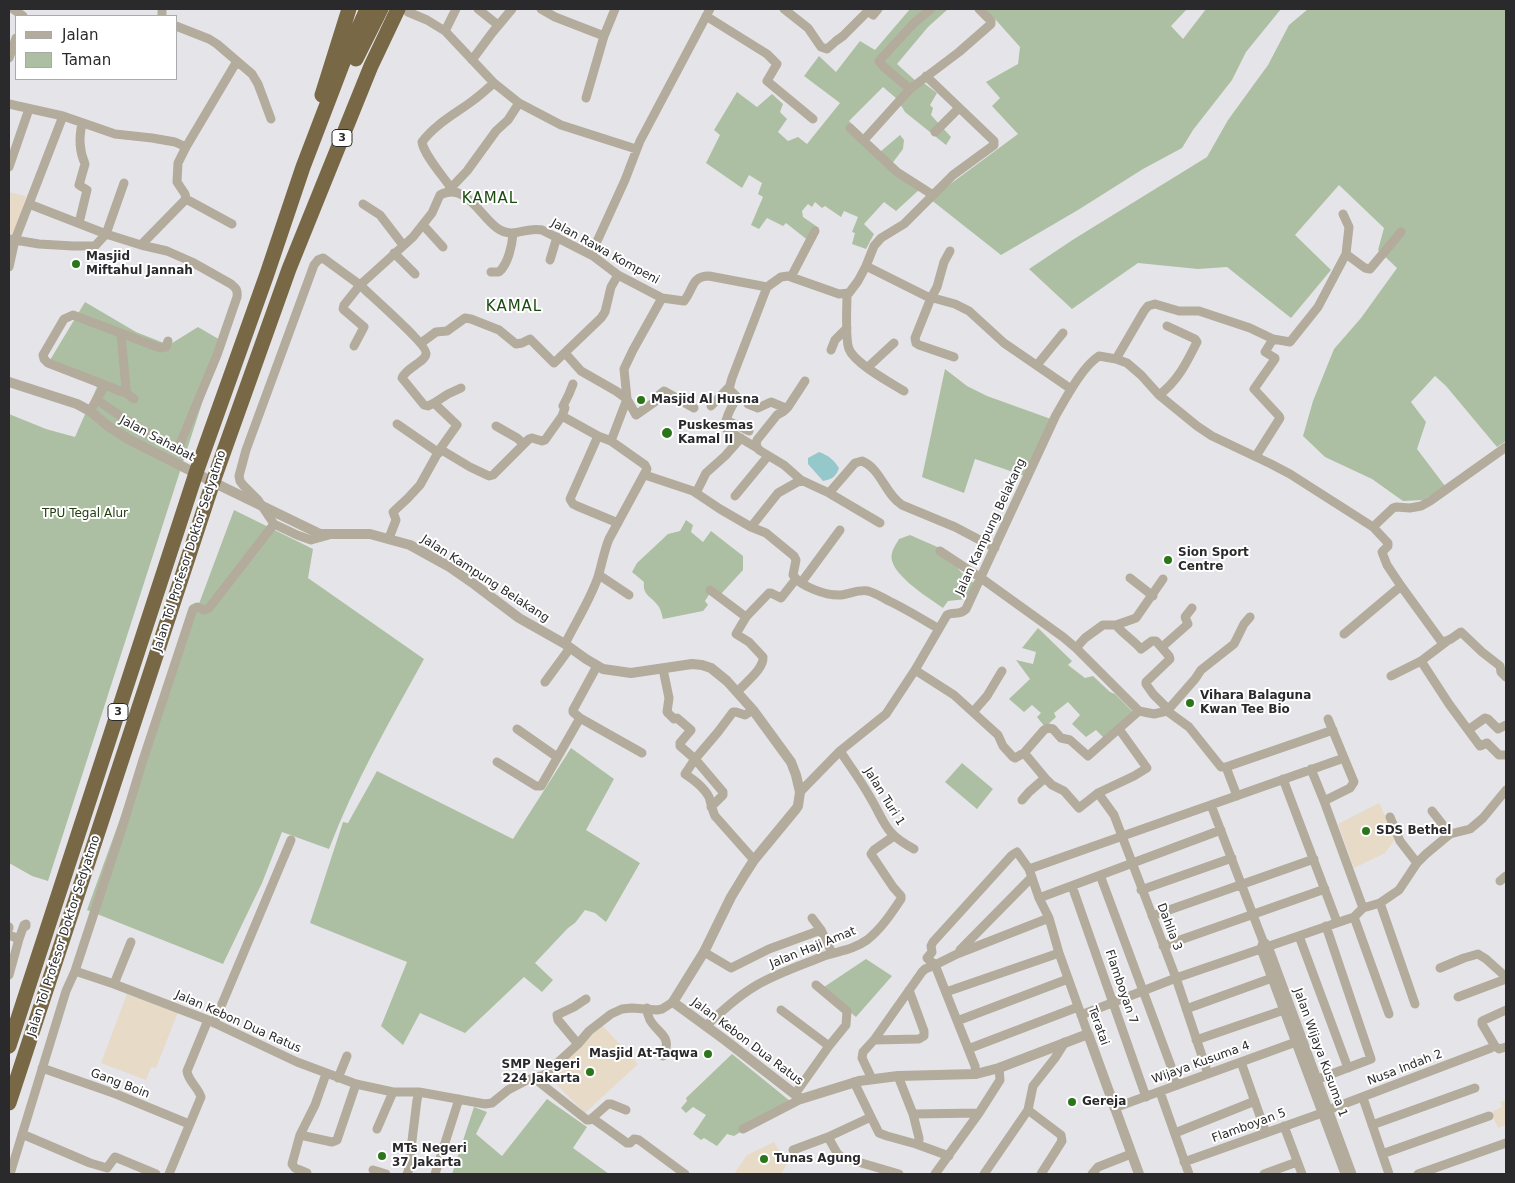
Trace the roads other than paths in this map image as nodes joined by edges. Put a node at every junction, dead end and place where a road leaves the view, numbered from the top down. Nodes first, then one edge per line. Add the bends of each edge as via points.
1 (349, 9) edge
2 (367, 9) edge
3 (381, 9) edge
4 (456, 9) edge
5 (478, 9) edge
6 (512, 9) edge
7 (541, 9) edge
8 (615, 9) edge
9 (784, 9) edge
10 (878, 9) edge
11 (931, 9) edge
12 (979, 9) edge
13 (403, 10) edge
14 (708, 13) edge
15 (498, 25) junction
16 (178, 27) edge
17 (445, 31) junction
18 (604, 36) junction
19 (15, 41) edge
20 (9, 58) edge
21 (472, 60) junction
22 (237, 61) junction
23 (926, 76) junction
24 (494, 83) junction
25 (910, 89) junction
26 (586, 98) dead end
27 (519, 102) junction
28 (9, 104) edge
29 (959, 108) junction
30 (29, 109) junction
31 (63, 116) junction
32 (271, 119) dead end
33 (813, 119) dead end
34 (82, 123) junction
35 (850, 128) dead end
36 (935, 132) dead end
37 (313, 140) junction
38 (864, 140) junction
39 (186, 147) junction
40 (636, 149) junction
41 (9, 167) edge
42 (303, 167) junction
43 (124, 182) dead end
44 (450, 190) junction
45 (931, 197) junction
46 (186, 199) junction
47 (29, 204) junction
48 (363, 204) dead end
49 (1344, 214) dead end
50 (79, 223) junction
51 (232, 224) dead end
52 (423, 225) junction
53 (815, 231) dead end
54 (1401, 232) dead end
55 (106, 234) junction
56 (513, 234) junction
57 (557, 237) junction
58 (12, 239) edge
59 (141, 245) junction
60 (403, 245) junction
61 (443, 247) dead end
62 (950, 251) dead end
63 (394, 253) junction
64 (1346, 254) junction
65 (593, 256) junction
66 (550, 260) dead end
67 (866, 266) junction
68 (9, 267) edge
69 (491, 272) dead end
70 (415, 274) dead end
71 (618, 275) junction
72 (791, 277) junction
73 (360, 285) junction
74 (767, 287) junction
75 (846, 294) junction
76 (662, 298) junction
77 (931, 298) junction
78 (1167, 326) dead end
79 (847, 328) junction
80 (121, 334) junction
81 (1063, 334) dead end
82 (1273, 339) junction
83 (168, 341) dead end
84 (894, 343) dead end
85 (421, 344) junction
86 (354, 346) dead end
87 (831, 350) dead end
88 (565, 353) junction
89 (954, 358) dead end
90 (1116, 359) junction
91 (1037, 366) junction
92 (867, 368) junction
93 (805, 381) dead end
94 (9, 382) edge
95 (573, 384) dead end
96 (105, 385) junction
97 (729, 387) junction
98 (461, 388) dead end
99 (1071, 389) junction
100 (124, 391) junction
101 (904, 391) dead end
102 (1159, 395) junction
103 (134, 398) dead end
104 (627, 399) junction
105 (97, 400) junction
106 (434, 403) junction
107 (748, 404) dead end
108 (710, 406) dead end
109 (694, 408) dead end
110 (785, 410) junction
111 (93, 414) junction
112 (562, 416) junction
113 (726, 420) junction
114 (398, 424) dead end
115 (496, 426) dead end
116 (749, 431) dead end
117 (598, 436) junction
118 (740, 438) junction
119 (611, 441) junction
120 (524, 444) junction
121 (1506, 447) edge
122 (757, 448) junction
123 (440, 451) junction
124 (768, 456) junction
125 (1256, 456) junction
126 (645, 475) junction
127 (801, 480) junction
128 (696, 493) junction
129 (829, 493) junction
130 (735, 496) dead end
131 (618, 523) junction
132 (880, 523) dead end
133 (274, 524) junction
134 (751, 527) junction
135 (1373, 528) junction
136 (840, 530) dead end
137 (325, 534) junction
138 (389, 538) junction
139 (995, 548) junction
140 (940, 551) dead end
141 (599, 575) junction
142 (981, 578) junction
143 (1130, 578) dead end
144 (1163, 580) dead end
145 (799, 581) junction
146 (1401, 586) junction
147 (710, 590) dead end
148 (629, 595) dead end
149 (1153, 596) junction
150 (1192, 608) dead end
151 (746, 617) junction
152 (1250, 617) dead end
153 (1116, 625) junction
154 (939, 629) junction
155 (1344, 634) dead end
156 (1446, 642) junction
157 (567, 646) junction
158 (1162, 647) junction
159 (1076, 648) junction
160 (1421, 661) junction
161 (597, 666) junction
162 (663, 668) junction
163 (915, 670) junction
164 (1002, 671) dead end
165 (1391, 676) dead end
166 (1506, 677) edge
167 (545, 682) dead end
168 (737, 692) junction
169 (753, 710) junction
170 (1167, 710) junction
171 (1139, 711) junction
172 (973, 712) junction
173 (580, 718) junction
174 (1328, 719) dead end
175 (1506, 725) edge
176 (516, 729) dead end
177 (1119, 729) junction
178 (1333, 730) junction
179 (1468, 730) junction
180 (840, 751) junction
181 (642, 753) dead end
182 (1024, 754) junction
183 (1506, 755) edge
184 (558, 757) junction
185 (1344, 758) junction
186 (695, 759) junction
187 (497, 762) dead end
188 (1226, 767) junction
189 (1311, 769) junction
190 (1045, 778) junction
191 (1283, 779) junction
192 (1506, 790) edge
193 (800, 792) junction
194 (1098, 793) junction
195 (1237, 796) junction
196 (1022, 800) dead end
197 (1324, 801) junction
198 (1212, 805) junction
199 (711, 807) junction
200 (1432, 811) dead end
201 (1390, 817) dead end
202 (1221, 830) junction
203 (1450, 834) junction
204 (894, 836) junction
205 (1121, 837) junction
206 (291, 840) dead end
207 (914, 849) dead end
208 (1232, 858) junction
209 (1314, 859) junction
210 (754, 860) junction
211 (1417, 863) junction
212 (1132, 864) junction
213 (1100, 876) junction
214 (1032, 877) junction
215 (1242, 885) junction
216 (1072, 886) junction
217 (1326, 889) junction
218 (1142, 890) junction
219 (1039, 898) junction
220 (1380, 903) junction
221 (1363, 908) junction
222 (1253, 915) junction
223 (1152, 916) junction
224 (1354, 916) junction
225 (812, 918) dead end
226 (1049, 918) junction
227 (1337, 922) junction
228 (26, 926) dead end
229 (1326, 926) junction
230 (821, 930) junction
231 (9, 935) edge
232 (1299, 936) junction
233 (19, 939) junction
234 (131, 942) dead end
235 (1163, 946) junction
236 (1264, 946) junction
237 (704, 952) junction
238 (831, 952) junction
239 (1059, 953) junction
240 (957, 954) junction
241 (935, 965) junction
242 (1440, 968) dead end
243 (79, 973) junction
244 (9, 975) edge
245 (1176, 978) junction
246 (1272, 978) junction
247 (1506, 978) edge
248 (1068, 979) junction
249 (114, 984) junction
250 (816, 986) dead end
251 (909, 990) junction
252 (1143, 991) junction
253 (946, 992) junction
254 (1458, 997) dead end
255 (586, 999) dead end
256 (673, 1002) junction
257 (1113, 1002) junction
258 (1415, 1004) dead end
259 (647, 1008) junction
260 (1186, 1009) junction
261 (781, 1010) dead end
262 (1284, 1010) junction
263 (1506, 1010) edge
264 (1080, 1011) junction
265 (1390, 1014) dead end
266 (211, 1021) junction
267 (957, 1021) junction
268 (706, 1026) junction
269 (1088, 1034) junction
270 (874, 1040) junction
271 (1196, 1040) junction
272 (1065, 1042) junction
273 (1296, 1042) junction
274 (578, 1044) junction
275 (9, 1046) edge
276 (829, 1046) junction
277 (1491, 1048) dead end
278 (1504, 1048) edge
279 (968, 1049) junction
280 (347, 1056) dead end
281 (663, 1056) dead end
282 (1241, 1062) junction
283 (42, 1068) junction
284 (999, 1068) junction
285 (1348, 1068) junction
286 (326, 1074) junction
287 (976, 1074) junction
288 (1208, 1074) junction
289 (898, 1076) junction
290 (338, 1078) junction
291 (534, 1078) junction
292 (872, 1079) junction
293 (1314, 1080) junction
294 (854, 1082) junction
295 (356, 1084) junction
296 (1178, 1085) junction
297 (1475, 1088) dead end
298 (392, 1092) junction
299 (419, 1092) junction
300 (1160, 1092) junction
301 (798, 1097) junction
302 (1146, 1097) junction
303 (1363, 1098) junction
304 (459, 1099) junction
305 (1255, 1101) junction
306 (9, 1103) edge
307 (1114, 1108) junction
308 (626, 1110) dead end
309 (1028, 1110) junction
310 (1325, 1111) junction
311 (979, 1113) junction
312 (913, 1114) junction
313 (1489, 1116) dead end
314 (870, 1117) junction
315 (592, 1118) junction
316 (189, 1124) junction
317 (1372, 1125) junction
318 (1284, 1126) junction
319 (377, 1129) dead end
320 (743, 1130) dead end
321 (1174, 1133) junction
322 (1266, 1133) junction
323 (22, 1134) junction
324 (300, 1135) junction
325 (828, 1137) junction
326 (1506, 1143) edge
327 (916, 1144) junction
328 (793, 1150) dead end
329 (1131, 1154) junction
330 (1382, 1154) junction
331 (949, 1156) junction
332 (1184, 1162) junction
333 (1298, 1162) junction
334 (373, 1170) dead end
335 (10, 1174) edge
336 (156, 1174) edge
337 (169, 1174) edge
338 (307, 1174) edge
339 (386, 1174) edge
340 (407, 1174) edge
341 (435, 1174) edge
342 (685, 1174) edge
343 (899, 1174) edge
344 (935, 1174) edge
345 (984, 1174) edge
346 (1041, 1174) edge
347 (1092, 1174) edge
348 (1139, 1174) edge
349 (1189, 1174) edge
350 (1264, 1174) edge
351 (1302, 1174) edge
352 (1346, 1174) edge
353 (1352, 1174) edge
354 (1389, 1174) edge
355 (1418, 1174) edge

1 - 42 highway via 311,129
2 - 37 highway, Jalan Tol Profesor Doktor Sedyatmo / 3
3 - 37 highway
4 - 17 street
5 - 15 street
6 - 15 street
7 - 18 street
8 - 18 street
9 - 10 street via 808,28 821,47 827,49 867,12 873,15
11 - 25 street via 879,61
12 - 23 street via 992,21 991,24
13 - 17 street
13 - 306 highway, Jalan Tol Profesor Doktor Sedyatmo / 3 via 368,73 289,269 214,479
14 - 33 street via 777,64 767,81
14 - 40 street
15 - 21 street
16 - 22 street via 209,39
17 - 21 street
18 - 26 street
19 - 20 street
21 - 24 street
22 - 32 street via 258,84
22 - 39 street
23 - 25 street
23 - 29 street
24 - 27 street
24 - 44 street via 435,128 422,142
25 - 38 street
27 - 40 street via 562,124
27 - 44 street
28 - 30 street
29 - 36 street
29 - 45 street via 994,141 994,145 953,175
30 - 31 street
30 - 41 street
31 - 34 street
31 - 47 street
34 - 39 street via 115,134 175,142
34 - 50 street via 80,154 85,164 79,185 87,190
35 - 38 street
37 - 42 highway, Jalan Tol Profesor Doktor Sedyatmo / 3
38 - 45 street via 897,172
39 - 46 street via 176,175
40 - 65 street
42 - 275 highway, Jalan Tol Profesor Doktor Sedyatmo / 3 via 197,470
43 - 55 street
44 - 52 street via 440,195
44 - 56 street via 467,197 496,227
45 - 67 street via 904,224 881,238
46 - 51 street
46 - 59 street
47 - 50 street
47 - 58 street
48 - 60 street via 380,215
49 - 64 street via 1350,227
50 - 55 street
52 - 60 street
52 - 61 street
53 - 72 street
54 - 64 street via 1370,268 1365,268
55 - 58 street via 92,247
55 - 59 street
56 - 57 street, Jalan Rawa Kompeni via 533,228
56 - 69 street via 502,269
57 - 65 street, Jalan Rawa Kompeni
57 - 66 street
58 - 68 street
59 - 105 street via 167,250 192,262 236,288 237,297 178,447 162,441
60 - 63 street
62 - 77 street
63 - 70 street
63 - 73 street
64 - 82 street via 1318,307 1292,341
65 - 71 street, Jalan Rawa Kompeni
67 - 75 street
67 - 77 street
71 - 76 street, Jalan Rawa Kompeni
71 - 88 street via 601,318
72 - 74 street via 782,277
72 - 75 street
73 - 85 street
73 - 86 street via 343,309 364,327
73 - 133 street via 328,260 323,258 314,265 246,450 240,482 258,500
74 - 76 street via 702,276 684,301
74 - 97 street
75 - 79 street
76 - 104 street, Jalan Rawa Kompeni via 624,369
77 - 89 street via 916,342
77 - 91 street via 969,311 1004,343
78 - 102 street via 1196,342 1182,372
79 - 87 street via 835,340
79 - 92 street via 849,348
80 - 83 street via 160,348 166,347
80 - 96 street via 73,314 64,319 43,355 48,363
80 - 100 street
81 - 91 street
82 - 90 street via 1199,311 1179,311 1155,304 1144,311
82 - 125 street via 1265,352 1275,359 1254,389 1280,418
84 - 92 street
85 - 88 street via 436,332 447,331 465,318 499,330 516,344 530,339 554,363
85 - 106 street via 426,349 426,356 402,378 424,405
88 - 104 street via 581,371
90 - 99 street, Jalan Kampung Belakang via 1102,355 1096,358
90 - 102 street via 1134,369
91 - 99 street
92 - 101 street
93 - 110 street
94 - 111 street, Jalan Sahabat via 77,404
95 - 112 street
96 - 100 street
96 - 105 street
97 - 108 street
97 - 113 street via 737,396
98 - 106 street
99 - 139 street, Jalan Kampung Belakang
100 - 103 street
102 - 125 street via 1212,436
104 - 109 street via 636,415 664,391
104 - 119 street, Jalan Rawa Kompeni
105 - 111 street
106 - 123 street via 457,425
107 - 110 street via 758,408 771,402
110 - 122 street via 757,440
111 - 137 street, Jalan Sahabat via 128,440
112 - 117 street
112 - 120 street via 545,440 532,438
113 - 116 street
113 - 118 street via 727,430
114 - 123 street
115 - 120 street
117 - 119 street
117 - 131 street via 570,499 573,504
118 - 122 street
118 - 128 street via 706,473
119 - 126 street via 645,465
120 - 123 street via 489,476
121 - 135 street via 1430,501 1416,508 1393,508
122 - 124 street
123 - 138 street via 420,485 392,512 396,520
124 - 127 street
124 - 130 street
125 - 135 street
126 - 128 street
126 - 131 street
127 - 129 street
127 - 134 street via 778,493
128 - 134 street
129 - 132 street
129 - 139 street via 855,463 862,460 902,505
131 - 141 street via 604,549
133 - 137 street via 311,540
133 - 243 street via 209,608 193,609 142,763
134 - 145 street via 766,534 794,556 792,573
135 - 146 street via 1388,543 1382,554
136 - 145 street
137 - 138 street, Jalan Kampung Belakang via 370,534
138 - 157 street, Jalan Kampung Belakang via 427,554 519,618
139 - 142 street, Jalan Kampung Belakang
140 - 142 street
141 - 148 street
141 - 157 street
142 - 154 street, Jalan Kampung Belakang via 966,609 947,614
142 - 159 street
143 - 149 street
144 - 149 street
145 - 151 street via 781,598 770,593
145 - 154 street via 819,592 833,595 871,592
146 - 155 street
146 - 156 street via 1441,641
147 - 151 street
149 - 153 street via 1136,618
150 - 158 street via 1185,617 1188,624
151 - 168 street via 736,634 749,642 764,659 759,670
152 - 170 street via 1234,644 1201,670
153 - 158 street via 1141,649 1154,640
153 - 159 street via 1100,626
154 - 163 street, Jalan Kampung Belakang
156 - 160 street
156 - 166 street via 1462,633 1500,666
157 - 161 street, Jalan Kampung Belakang
157 - 167 street
158 - 170 street via 1170,659 1146,684
159 - 171 street
160 - 165 street
160 - 179 street
161 - 162 street, Jalan Kampung Belakang via 631,673
161 - 173 street via 573,710
162 - 168 street, Jalan Kampung Belakang via 702,665 722,676
162 - 186 street via 667,712 691,730 680,744
163 - 172 street via 954,695
163 - 180 street, Jalan Kampung Belakang via 886,714
164 - 172 street
168 - 169 street, Jalan Kampung Belakang
169 - 186 street via 745,715 733,712
169 - 193 street, Jalan Kampung Belakang via 791,762
170 - 171 street via 1154,714
170 - 188 street via 1188,727 1221,767
171 - 177 street
172 - 182 street via 1000,737 1012,757
173 - 181 street
173 - 184 street
174 - 178 street
175 - 179 street via 1498,730 1485,718
176 - 184 street
177 - 182 street via 1087,756 1070,740 1061,738 1048,728
177 - 194 street via 1147,768
178 - 185 street
178 - 188 street
179 - 183 street via 1480,746 1487,743 1499,755
180 - 193 street, Jalan Kampung Belakang
180 - 204 street, Jalan Turi 1
182 - 190 street
184 - 187 street via 539,787
185 - 189 street
185 - 197 street via 1353,785
186 - 199 street via 685,774 705,791
186 - 199 street via 722,792 723,795
188 - 195 street
189 - 191 street
189 - 197 street
190 - 194 street via 1064,791 1079,808
190 - 196 street
191 - 195 street
191 - 209 street
192 - 203 street via 1470,829
193 - 210 street, Jalan Kampung Belakang via 796,809
194 - 205 street, Dahlia 3 via 1114,815
195 - 198 street
197 - 221 street
198 - 202 street, Jalan Wijaya Kusuma 1
198 - 205 street
199 - 210 street via 715,816
200 - 203 street
201 - 211 street via 1400,842
202 - 208 street, Jalan Wijaya Kusuma 1
202 - 212 street
203 - 211 street
204 - 207 street, Jalan Turi 1
204 - 238 street, Jalan Haji Amat via 871,854 901,899 866,941 846,951
205 - 212 street, Dahlia 3
205 - 214 street
206 - 266 street
208 - 215 street, Jalan Wijaya Kusuma 1
208 - 218 street
209 - 215 street
209 - 217 street
210 - 237 street, Jalan Kampung Belakang via 731,897
211 - 220 street via 1399,890
212 - 213 street
212 - 218 street, Dahlia 3
213 - 216 street
213 - 252 street
214 - 219 street, Teratai
214 - 240 street
214 - 241 street via 1017,852 1012,855 933,942 932,952 927,958
215 - 222 street, Jalan Wijaya Kusuma 1
215 - 223 street
216 - 219 street
216 - 257 street, Flamboyan 7
217 - 222 street
217 - 227 street
218 - 223 street, Dahlia 3
219 - 226 street, Teratai
220 - 221 street
220 - 258 street
221 - 224 street
222 - 235 street
222 - 236 street, Jalan Wijaya Kusuma 1
223 - 235 street, Dahlia 3
224 - 227 street
224 - 265 street
225 - 230 street
226 - 239 street, Teratai
226 - 240 street
227 - 229 street
228 - 233 street
229 - 232 street
229 - 285 street via 1371,1057
230 - 237 street via 769,949 731,968
230 - 238 street
231 - 233 street
232 - 236 street
232 - 285 street
233 - 244 street
234 - 249 street
235 - 245 street, Dahlia 3
236 - 245 street
236 - 246 street, Jalan Wijaya Kusuma 1
236 - 293 street, Jalan Wijaya Kusuma 1
237 - 256 street, Jalan Kampung Belakang
238 - 268 street, Jalan Haji Amat via 756,985
239 - 248 street, Teratai
239 - 253 street
240 - 241 street
241 - 251 street via 925,969
241 - 253 street
242 - 247 street via 1478,954
243 - 249 street, Jalan Kebon Dua Ratus
243 - 283 street via 66,991
245 - 252 street
245 - 260 street, Dahlia 3
246 - 260 street
246 - 262 street, Jalan Wijaya Kusuma 1
247 - 254 street
248 - 264 street, Teratai
248 - 267 street
249 - 266 street, Jalan Kebon Dua Ratus
250 - 276 street via 846,1011 846,1025
251 - 270 street
251 - 270 street via 924,1036 919,1039
252 - 257 street
252 - 296 street
253 - 267 street
255 - 274 street via 557,1015
256 - 259 street, Jalan Kebon Dua Ratus via 662,1009
256 - 268 street, Jalan Kebon Dua Ratus
257 - 264 street
257 - 302 street, Flamboyan 7
259 - 274 street, Jalan Kebon Dua Ratus via 622,1009 611,1014
259 - 281 street via 651,1022 666,1039
260 - 271 street, Dahlia 3
261 - 276 street
262 - 271 street
262 - 273 street, Jalan Wijaya Kusuma 1
263 - 278 street via 1482,1021 1495,1046
264 - 269 street, Teratai
264 - 279 street
266 - 286 street, Jalan Kebon Dua Ratus
266 - 316 street via 187,1070 200,1098
267 - 279 street
268 - 301 street, Jalan Kebon Dua Ratus
269 - 272 street
269 - 307 street, Teratai
270 - 292 street via 862,1056
271 - 288 street, Dahlia 3
272 - 284 street
272 - 309 street via 1033,1086
273 - 282 street, Wijaya Kusuma 4
273 - 293 street, Jalan Wijaya Kusuma 1
274 - 291 street, Jalan Kebon Dua Ratus via 544,1075
276 - 301 street
277 - 303 street, Nusa Indah 2
279 - 287 street
280 - 290 street
282 - 288 street, Wijaya Kusuma 4
282 - 305 street
283 - 316 street, Gang Boin
283 - 323 street
284 - 287 street
284 - 311 street via 1000,1080
285 - 293 street
286 - 290 street, Jalan Kebon Dua Ratus
286 - 324 street
287 - 289 street
288 - 296 street, Wijaya Kusuma 4
289 - 292 street
289 - 312 street
290 - 295 street, Jalan Kebon Dua Ratus
291 - 304 street, Jalan Kebon Dua Ratus via 508,1090 492,1103
291 - 315 street via 585,1119
292 - 294 street
293 - 310 street, Jalan Wijaya Kusuma 1
294 - 301 street
294 - 314 street
295 - 298 street, Jalan Kebon Dua Ratus
295 - 324 street via 337,1140 332,1142
296 - 300 street, Wijaya Kusuma 4
297 - 317 street
298 - 299 street, Jalan Kebon Dua Ratus
298 - 319 street
299 - 304 street, Jalan Kebon Dua Ratus
299 - 340 street
300 - 302 street, Wijaya Kusuma 4
300 - 321 street
301 - 320 street
302 - 307 street, Wijaya Kusuma 4
303 - 310 street, Nusa Indah 2
303 - 317 street
304 - 341 street
305 - 321 street
305 - 322 street
307 - 329 street, Teratai
308 - 315 street via 611,1104
309 - 345 street
309 - 346 street via 1062,1138
310 - 318 street, Flamboyan 5
310 - 352 street, Jalan Wijaya Kusuma 1
310 - 353 street, Jalan Wijaya Kusuma 1
311 - 312 street
311 - 331 street
312 - 327 street via 919,1138
313 - 330 street
314 - 325 street
314 - 327 street via 879,1133
315 - 342 street via 627,1144 634,1139 639,1140
316 - 337 street
317 - 330 street
318 - 322 street, Flamboyan 5
318 - 333 street
321 - 332 street
322 - 332 street, Flamboyan 5
323 - 335 street
323 - 336 street via 90,1164 107,1168 115,1157
324 - 338 street via 292,1164
325 - 328 street
325 - 343 street via 841,1157
326 - 355 street
327 - 331 street
329 - 347 street via 1098,1167
329 - 348 street, Teratai
330 - 354 street
331 - 344 street
332 - 349 street
333 - 350 street
333 - 351 street
334 - 339 street

